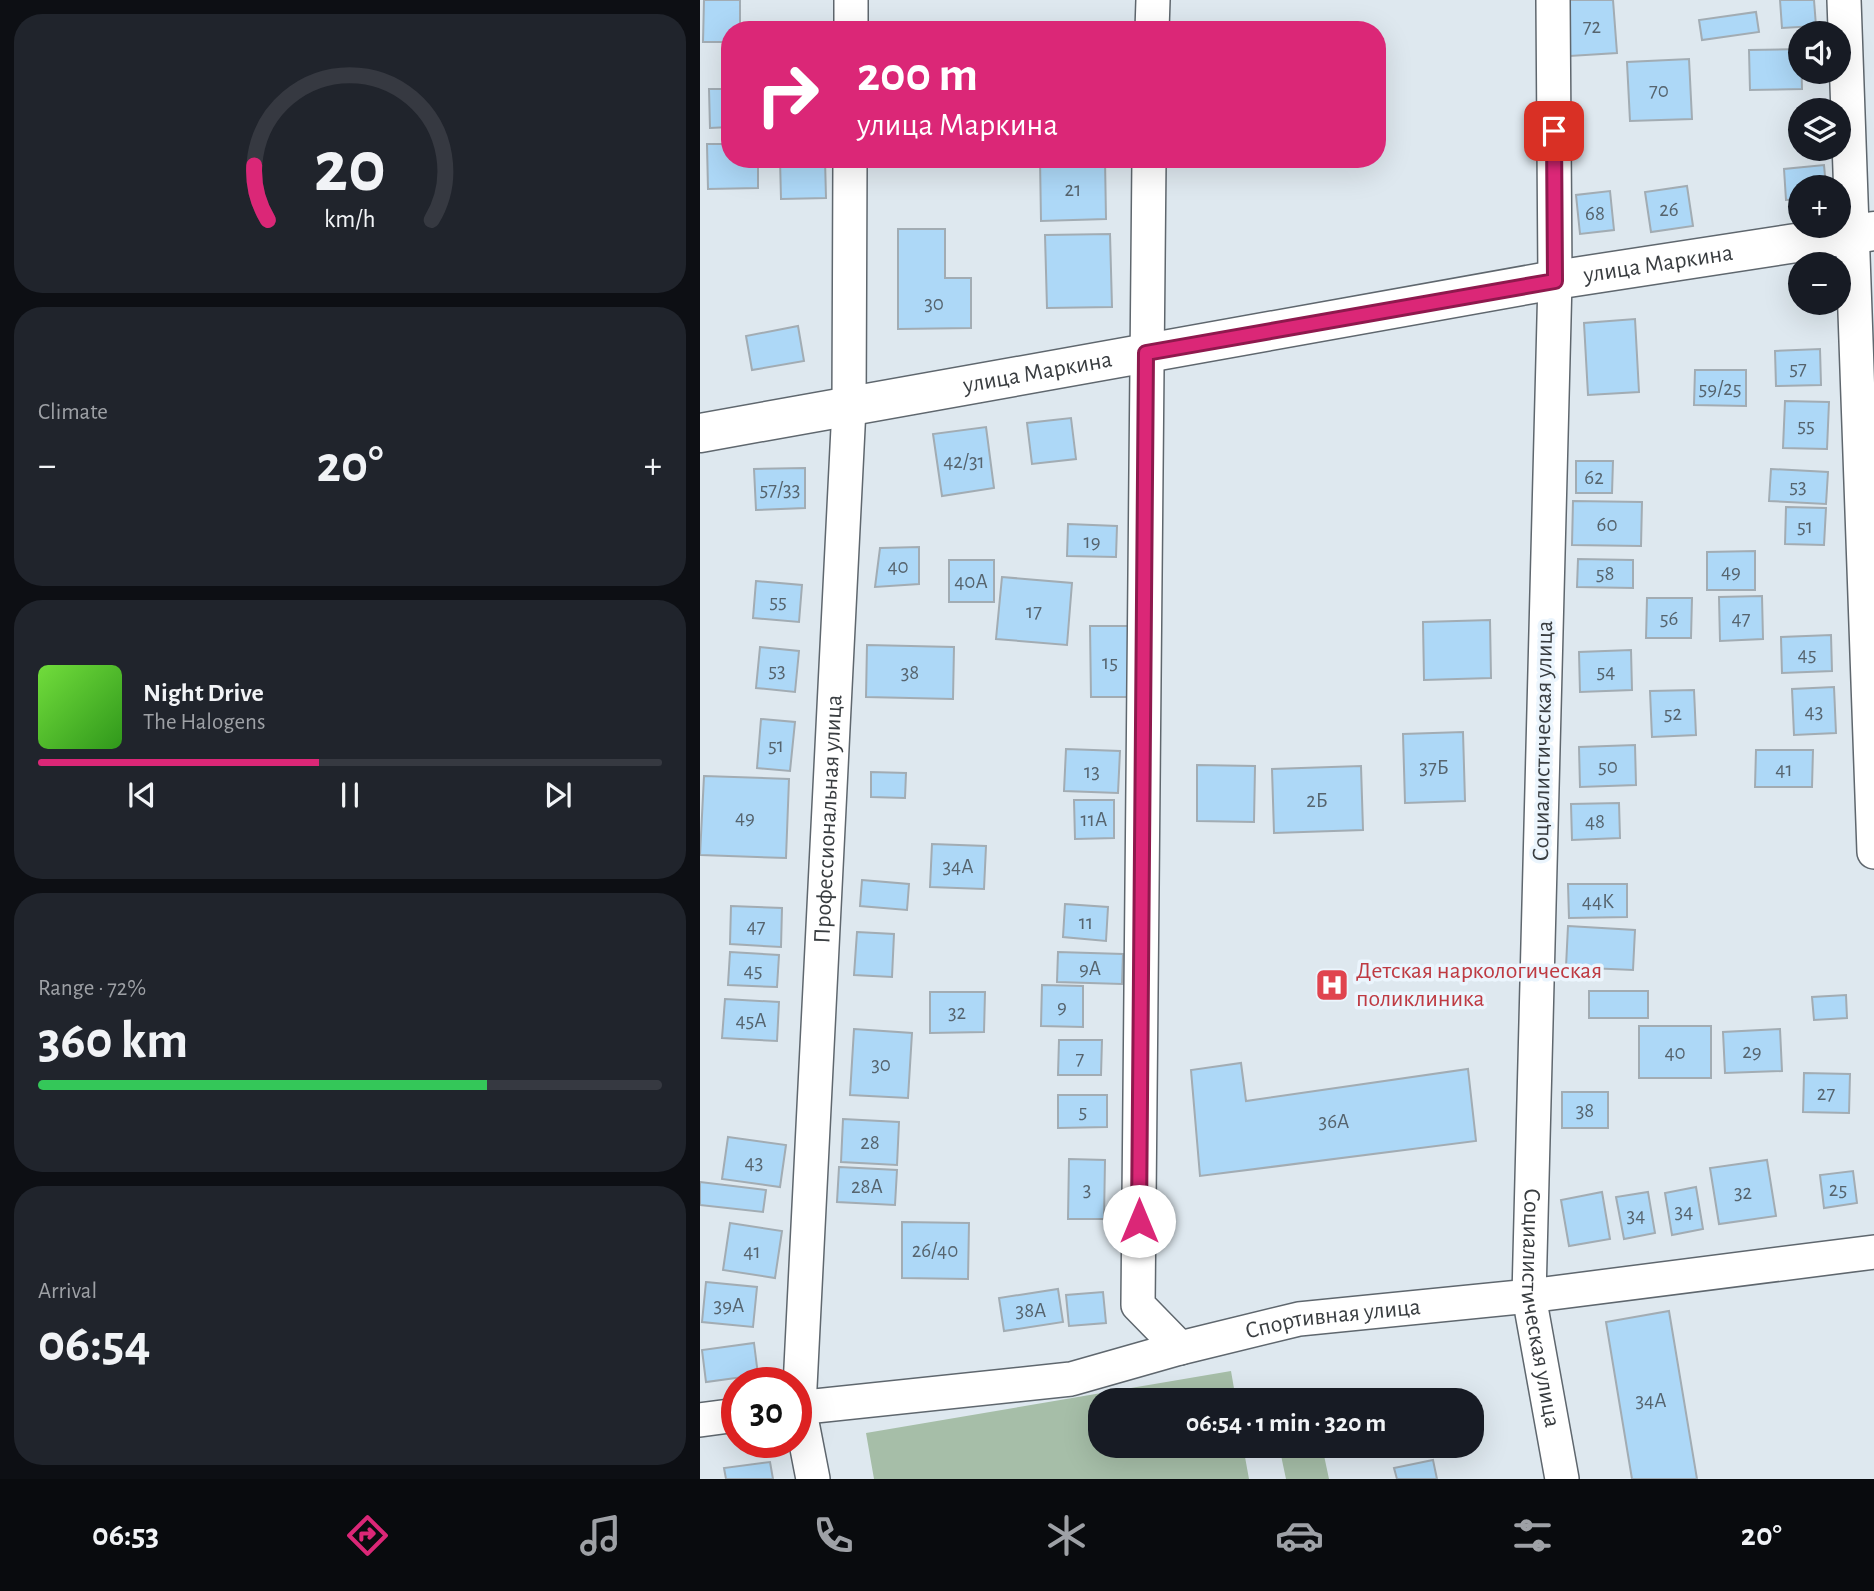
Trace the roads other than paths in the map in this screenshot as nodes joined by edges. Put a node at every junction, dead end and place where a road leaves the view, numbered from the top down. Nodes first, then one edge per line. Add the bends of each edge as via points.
1 (851, 0) edge
2 (1153, 0) edge
3 (1553, 0) edge
4 (1844, 0) edge
5 (851, 21) edge
6 (1152, 21) edge
7 (850, 168) edge
8 (1149, 168) edge
9 (1862, 233) edge
10 (1555, 281) junction
11 (1146, 353) junction
12 (849, 408) junction
13 (700, 433) edge
14 (1874, 852) edge
15 (1874, 1252) edge
16 (1529, 1296) junction
17 (1180, 1348) junction
18 (800, 1367) edge
19 (812, 1407) edge
20 (721, 1418) edge
21 (700, 1420) edge
22 (809, 1458) edge
23 (813, 1479) edge
24 (1562, 1479) edge

1 - 5 street
2 - 6 street
3 - 10 street, Социалистическая улица
4 - 9 street
7 - 12 street, Профессиональная улица
8 - 11 street
9 - 10 street, улица Маркина
9 - 14 street
10 - 11 street, улица Маркина
10 - 16 street, Социалистическая улица
11 - 12 street, улица Маркина
11 - 17 street via 1138,1305
12 - 13 street, улица Маркина
12 - 18 street, Профессиональная улица
15 - 16 street, Спортивная улица
16 - 17 street, Спортивная улица via 1299,1319
16 - 24 street, Социалистическая улица
17 - 19 street, Спортивная улица via 1071,1380
20 - 21 street
22 - 23 street, Профессиональная улица

